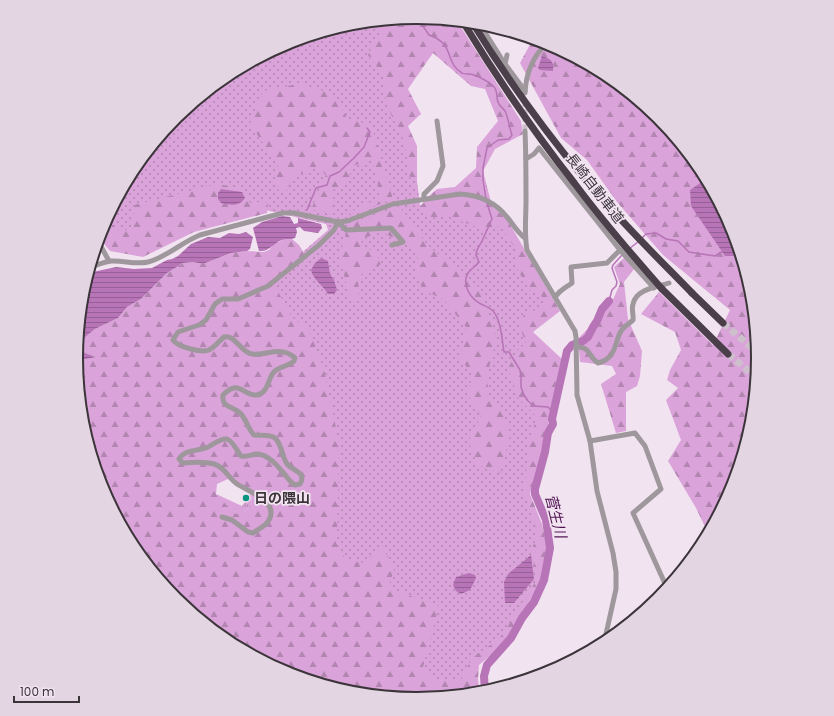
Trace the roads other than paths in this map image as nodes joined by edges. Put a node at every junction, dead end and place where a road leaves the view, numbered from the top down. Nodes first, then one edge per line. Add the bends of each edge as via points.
1 (467, 28) edge
2 (477, 29) edge
3 (484, 30) edge
4 (542, 48) edge
5 (507, 55) dead end
6 (505, 64) junction
7 (437, 121) dead end
8 (525, 131) tunnel mouth
9 (526, 159) junction
10 (424, 199) junction
11 (338, 222) junction
12 (525, 238) junction
13 (392, 245) dead end
14 (102, 248) edge
15 (620, 250) junction
16 (109, 261) junction
17 (96, 265) edge
18 (669, 283) dead end
19 (654, 288) junction
20 (555, 297) junction
21 (723, 322) tunnel mouth
22 (576, 347) junction
23 (728, 354) tunnel mouth
24 (590, 441) junction
25 (222, 517) dead end
26 (664, 582) edge
27 (606, 634) edge

1 - 23 highway, 長崎自動車道, bridge via 547,147 613,232 662,289
2 - 21 highway, 長崎自動車道, bridge via 551,138 590,185 692,293
3 - 6 street
4 - 6 street via 529,70 525,94
5 - 6 street
7 - 10 street via 443,166 437,181 424,194
8 - 9 street
9 - 12 street
9 - 15 street via 539,148
10 - 11 street via 393,204 356,219
10 - 12 street via 460,194 483,199 498,208
11 - 13 street via 346,230 391,228 403,242
11 - 16 street via 283,213 200,235 187,240 167,254 146,262
11 - 25 street via 334,230 319,245 268,286 238,299 222,299 215,304 206,320 178,332 173,340 203,351 226,336 250,354 278,351 295,358 291,364 276,369 263,393 254,395 235,388 228,390 222,400 240,413 254,435 270,435 278,441 286,462 300,472 300,484 291,482 267,457 257,454 241,456 232,443 225,439 208,448 181,455 179,459 183,463 213,464 222,468 236,483 263,499 269,506 270,515 266,524 253,533
12 - 20 street via 527,250
14 - 16 street
15 - 19 street
15 - 20 street via 607,263 571,267 572,283 562,288
16 - 17 street
18 - 19 street
19 - 22 street via 644,291 634,299 632,320 621,332 615,350 602,362 596,362 583,347
20 - 22 street via 573,326
22 - 24 street via 577,395
24 - 26 street via 635,433 645,446 661,489 633,513
24 - 27 street via 597,490 616,572 616,589

